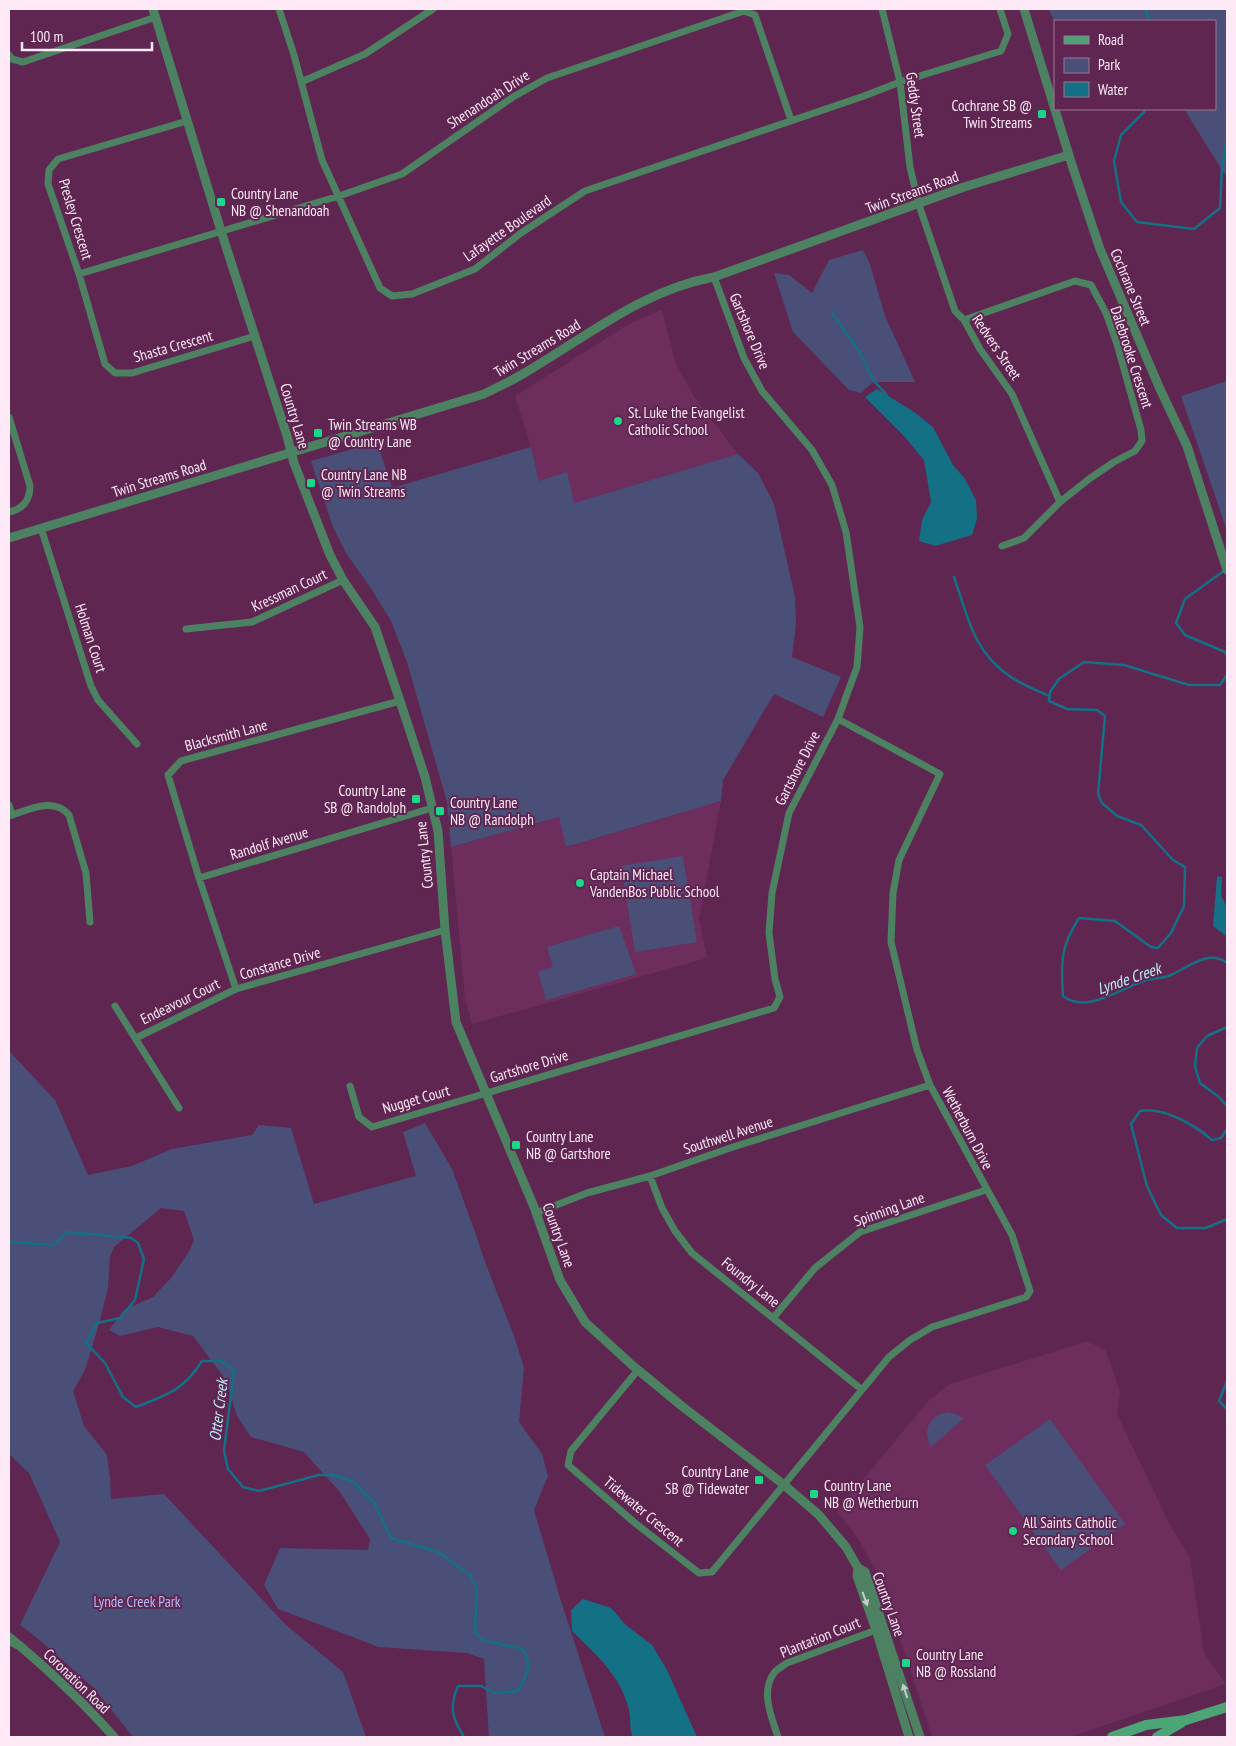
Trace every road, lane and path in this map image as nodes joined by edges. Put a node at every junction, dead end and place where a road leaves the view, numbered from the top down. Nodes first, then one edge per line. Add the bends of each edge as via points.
1 (279, 9) edge
2 (433, 9) edge
3 (882, 9) edge
4 (1000, 9) edge
5 (1024, 9) edge
6 (155, 13) edge
7 (9, 55) edge
8 (301, 82) junction
9 (900, 82) junction
10 (1054, 106) edge
11 (1055, 110) edge
12 (792, 120) junction
13 (187, 121) junction
14 (1069, 155) junction
15 (339, 196) junction
16 (919, 205) junction
17 (221, 230) junction
18 (79, 274) junction
19 (714, 276) junction
20 (964, 320) junction
21 (255, 336) junction
22 (9, 417) edge
23 (292, 452) junction
24 (1060, 502) junction
25 (9, 512) edge
26 (41, 528) junction
27 (9, 538) edge
28 (1002, 546) dead end
29 (1227, 570) edge
30 (343, 580) junction
31 (186, 629) dead end
32 (400, 701) junction
33 (838, 719) junction
34 (137, 744) dead end
35 (9, 805) edge
36 (432, 808) junction
37 (10, 815) edge
38 (199, 878) junction
39 (90, 922) dead end
40 (445, 930) junction
41 (236, 989) junction
42 (115, 1006) dead end
43 (136, 1038) junction
44 (930, 1084) junction
45 (350, 1086) dead end
46 (486, 1093) junction
47 (179, 1108) dead end
48 (650, 1176) junction
49 (986, 1190) junction
50 (536, 1214) junction
51 (773, 1318) junction
52 (638, 1370) junction
53 (861, 1389) junction
54 (783, 1484) junction
55 (880, 1628) junction
56 (9, 1639) edge
57 (1227, 1707) edge
58 (1186, 1720) junction
59 (114, 1737) edge
60 (778, 1737) edge
61 (910, 1737) edge
62 (920, 1737) edge
63 (1112, 1737) edge
64 (1157, 1737) edge

1 - 8 street, Lafayette Boulevard
2 - 8 street via 365,54
3 - 9 street, Geddy Street
4 - 9 street, Lafayette Boulevard via 1008,34 1001,51
5 - 10 street, Cochrane Street
6 - 7 street via 23,62
6 - 13 street, Country Lane
8 - 15 street, Lafayette Boulevard via 322,160
9 - 12 street, Lafayette Boulevard
9 - 16 street, Geddy Street via 910,167
11 - 14 street, Cochrane Street
12 - 15 street, Lafayette Boulevard via 585,191 521,233 475,269 412,294 392,296 380,288
12 - 15 street, Shenandoah Drive via 755,15 744,11 547,78 512,97 402,174
13 - 17 street, Country Lane
13 - 18 street, Presley Crescent via 58,160 49,170 48,184
14 - 16 street, Twin Streams Road
14 - 29 street, Cochrane Street via 1100,249 1187,446
15 - 17 street, Shenandoah Drive
16 - 19 street, Twin Streams Road
16 - 20 street, Redvers Street via 955,311
17 - 18 street, Presley Crescent
17 - 21 street, Country Lane
18 - 21 street, Shasta Crescent via 105,364 116,373 132,373
19 - 23 street, Twin Streams Road via 658,294 628,308 521,376 484,394
19 - 33 street, Gartshore Drive via 744,358 762,390 812,450 832,485 846,532 860,626 856,667
20 - 24 street, Redvers Street via 1012,394
20 - 24 street, Dalebrooke Crescent via 1075,281 1091,284 1106,313 1130,389 1142,442 1135,451 1089,479
21 - 23 street, Country Lane
22 - 25 street via 30,493 23,506
23 - 26 street, Twin Streams Road
23 - 30 street, Country Lane via 330,555
24 - 28 street via 1024,538
26 - 27 street, Twin Streams Road
26 - 34 street, Holman Court via 98,700
30 - 31 street, Kressman Court via 252,622
30 - 32 street, Country Lane via 375,627
32 - 36 street, Country Lane
32 - 38 street, Blacksmith Lane via 182,761 168,775
33 - 44 street, Wetherburn Drive via 940,774 899,860 893,893 891,942 917,1050
33 - 46 street, Gartshore Drive via 789,813 772,893 769,933 780,997 774,1008
35 - 37 street
36 - 38 street, Randolf Avenue
36 - 40 street, Country Lane via 438,831
37 - 39 street via 40,806 55,805 65,809 86,873
38 - 41 street, Constance Drive
40 - 41 street, Constance Drive
40 - 46 street, Country Lane via 456,1022
41 - 43 street, Endeavour Court
42 - 43 street, Endeavour Court
43 - 47 street, Endeavour Court
44 - 48 street, Southwell Avenue
44 - 49 street, Wetherburn Drive
45 - 46 street, Nugget Court via 359,1117 372,1127
46 - 50 street, Country Lane
48 - 50 street, Southwell Avenue via 587,1193
48 - 51 street, Foundry Lane via 662,1208 692,1253
49 - 51 street, Spinning Lane via 860,1232 814,1268
49 - 53 street, Wetherburn Drive via 1012,1235 1030,1292 1026,1297 932,1328 918,1336 889,1357
50 - 52 street, Country Lane via 560,1280 585,1322
51 - 53 street, Foundry Lane
52 - 54 street, Country Lane
52 - 54 street, Tidewater Crescent via 571,1451 568,1465 635,1523 699,1573 712,1572
53 - 54 street, Wetherburn Drive
54 - 55 street, Country Lane via 819,1515 846,1547 858,1568 857,1576
55 - 60 street, Plantation Court via 787,1663 774,1672 768,1688 768,1703
55 - 61 street, Country Lane
62 -> 55 street, Country Lane
56 - 59 street, Coronation Road via 48,1669
57 - 58 main road
58 - 63 main road via 1146,1725
58 - 64 main road

